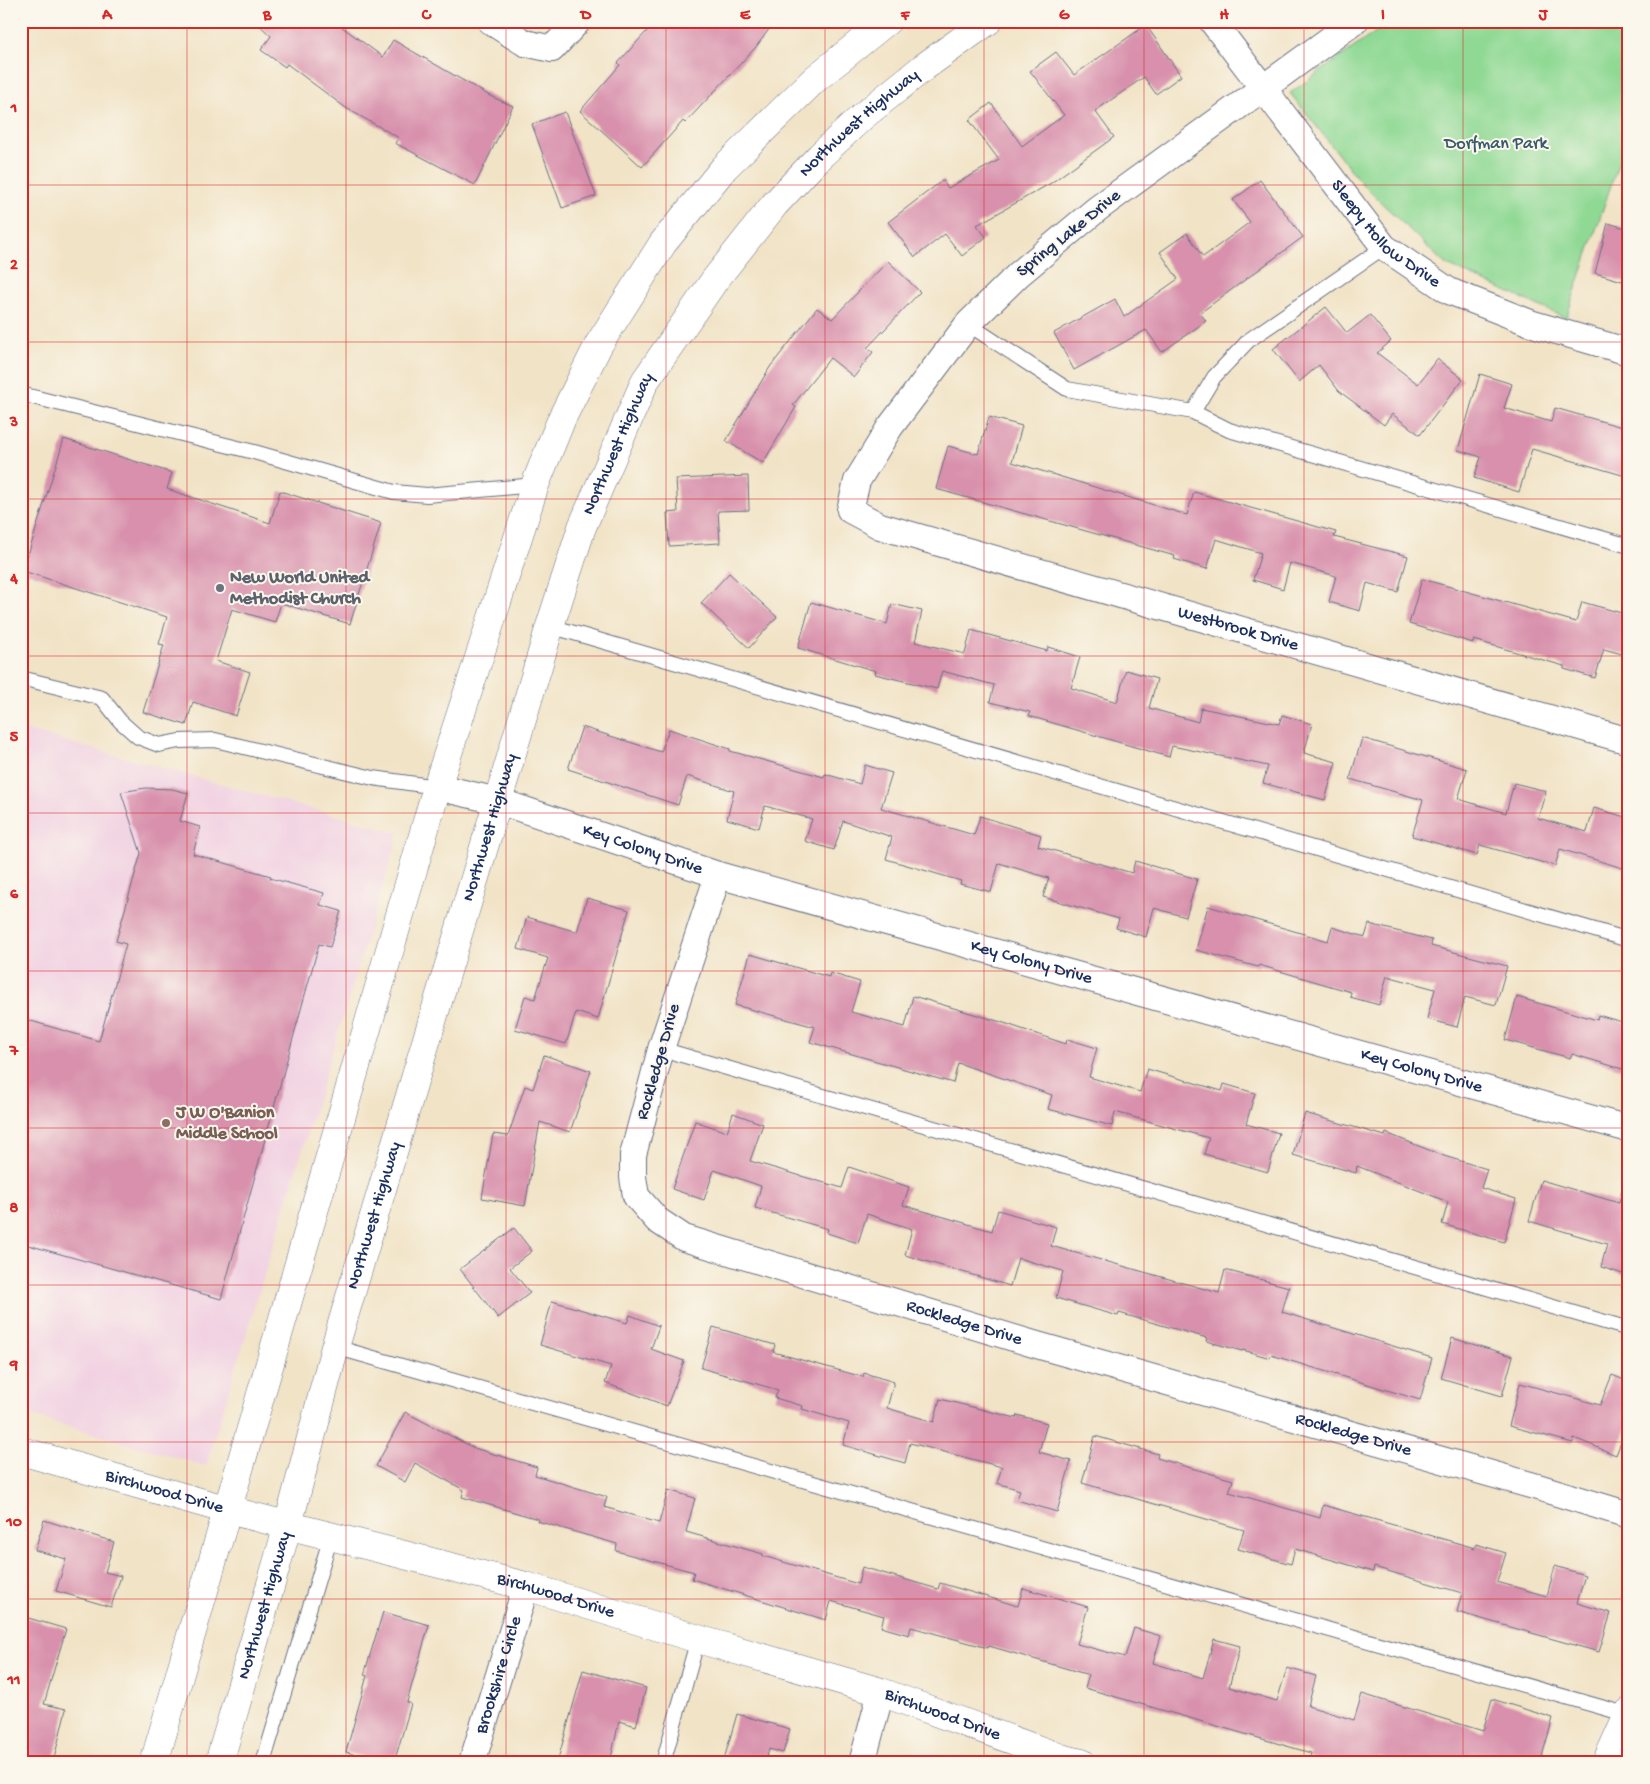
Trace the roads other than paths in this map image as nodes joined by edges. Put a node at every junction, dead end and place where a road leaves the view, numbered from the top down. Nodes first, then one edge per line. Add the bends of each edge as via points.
1 (490, 21) edge
2 (578, 21) edge
3 (887, 21) edge
4 (988, 21) edge
5 (1212, 21) edge
6 (1355, 21) edge
7 (1263, 89) junction
8 (1384, 247) junction
9 (968, 324) junction
10 (1629, 352) edge
11 (21, 394) edge
12 (1193, 412) junction
13 (535, 485) junction
14 (850, 510) joint
15 (1629, 546) edge
16 (550, 626) junction
17 (21, 678) edge
18 (1629, 741) edge
19 (436, 787) junction
20 (498, 801) junction
21 (718, 875) junction
22 (1629, 940) edge
23 (661, 1049) junction
24 (1629, 1129) edge
25 (1629, 1329) edge
26 (335, 1347) junction
27 (21, 1451) edge
28 (228, 1510) junction
29 (1629, 1515) edge
30 (288, 1525) junction
31 (331, 1536) junction
32 (526, 1586) junction
33 (698, 1639) junction
34 (881, 1692) junction
35 (1628, 1714) edge
36 (1068, 1761) edge
37 (154, 1763) edge
38 (219, 1763) edge
39 (263, 1763) edge
40 (472, 1763) edge
41 (663, 1763) edge
42 (862, 1763) edge
43 (1606, 1763) edge

1 - 2 street via 525,43 552,49
3 - 13 main road via 815,79 767,124 724,168 663,243 599,344 562,418
4 - 16 main road, Northwest Highway via 916,73 820,156 774,205 714,281 645,381 582,527
5 - 7 street, Sleepy Hollow Drive
6 - 7 street, Spring Lake Drive
7 - 8 street, Sleepy Hollow Drive
7 - 9 street, Spring Lake Drive via 1096,209 1018,274
8 - 10 street, Sleepy Hollow Drive via 1449,291 1532,324
8 - 12 lane via 1249,340 1214,377
9 - 12 lane via 1067,389
9 - 14 street, Spring Lake Drive via 890,428 857,481
11 - 13 lane via 254,452 394,492 427,495
12 - 15 lane via 1229,430
13 - 19 main road
14 - 18 street, Westbrook Drive via 880,526
16 - 20 main road, Northwest Highway
16 - 22 lane
17 - 19 lane via 102,698 138,737 159,745 215,740 373,778
19 - 20 street, Key Colony Drive
19 - 28 main road
20 - 21 street, Key Colony Drive
20 - 26 main road, Northwest Highway
21 - 23 street, Rockledge Drive
21 - 24 street, Key Colony Drive
23 - 25 lane
23 - 29 street, Rockledge Drive via 633,1155 633,1177 636,1196 657,1220 684,1238 1037,1345
26 - 30 main road, Northwest Highway
26 - 35 lane
27 - 28 main road, Birchwood Drive
28 - 30 main road, Birchwood Drive
28 - 37 main road
30 - 31 main road, Birchwood Drive
30 - 38 main road, Northwest Highway
31 - 32 main road, Birchwood Drive
31 - 39 lane
32 - 33 main road, Birchwood Drive
32 - 40 street, Brookshire Circle
33 - 34 main road, Birchwood Drive
33 - 41 lane
34 - 36 main road, Birchwood Drive
34 - 42 street
35 - 43 main road

